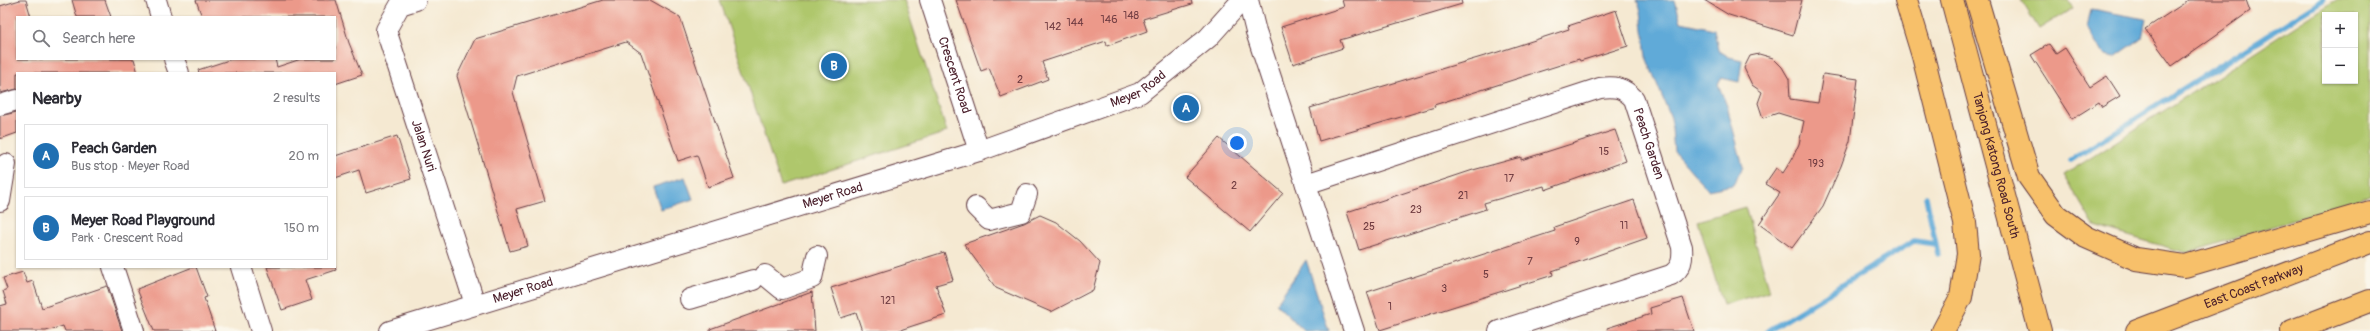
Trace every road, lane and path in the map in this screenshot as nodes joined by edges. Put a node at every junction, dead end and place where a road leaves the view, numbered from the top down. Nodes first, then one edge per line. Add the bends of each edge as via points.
1 (156, 0) edge
2 (416, 0) edge
3 (930, 0) edge
4 (1242, 0) edge
5 (1248, 0) edge
6 (1906, 0) edge
7 (1952, 0) edge
8 (1977, 0) edge
9 (161, 16) edge
10 (174, 60) edge
11 (179, 72) edge
12 (16, 100) edge
13 (0, 105) edge
14 (979, 151) junction
15 (6, 164) dead end
16 (1306, 184) junction
17 (1027, 194) dead end
18 (0, 201) edge
19 (976, 207) dead end
20 (2370, 212) edge
21 (2370, 242) edge
22 (817, 256) dead end
23 (113, 268) edge
24 (241, 268) edge
25 (690, 299) dead end
26 (2370, 301) edge
27 (476, 304) junction
28 (134, 331) edge
29 (261, 331) edge
30 (390, 331) edge
31 (1354, 331) edge
32 (1499, 331) edge
33 (1943, 331) edge
34 (2040, 331) edge
35 (2137, 331) edge
36 (2292, 331) edge

1 - 9 street
2 - 27 street, Jalan Nuri via 400,5 386,30
3 - 14 street, Crescent Road
4 - 14 street, Meyer Road via 1208,38 1140,93
5 - 16 street
6 - 33 main road via 1923,56 1965,223 1968,254 1961,297
7 - 34 main road, Tanjong Katong Road South
8 - 20 main road via 2029,177 2056,215 2086,237 2136,259 2185,266
10 - 11 street
12 - 13 street
14 - 27 street, Meyer Road
15 - 18 street
16 - 31 street
16 - 32 street, Peach Garden via 1600,88 1614,86 1626,90 1634,99 1682,246 1683,259 1679,270 1671,275
17 - 19 street via 1021,212 989,220
21 - 35 main road, East Coast Parkway
22 - 25 street via 812,278 782,289 759,278
23 - 28 street
24 - 29 street
26 - 36 main road
27 - 30 street, Meyer Road

